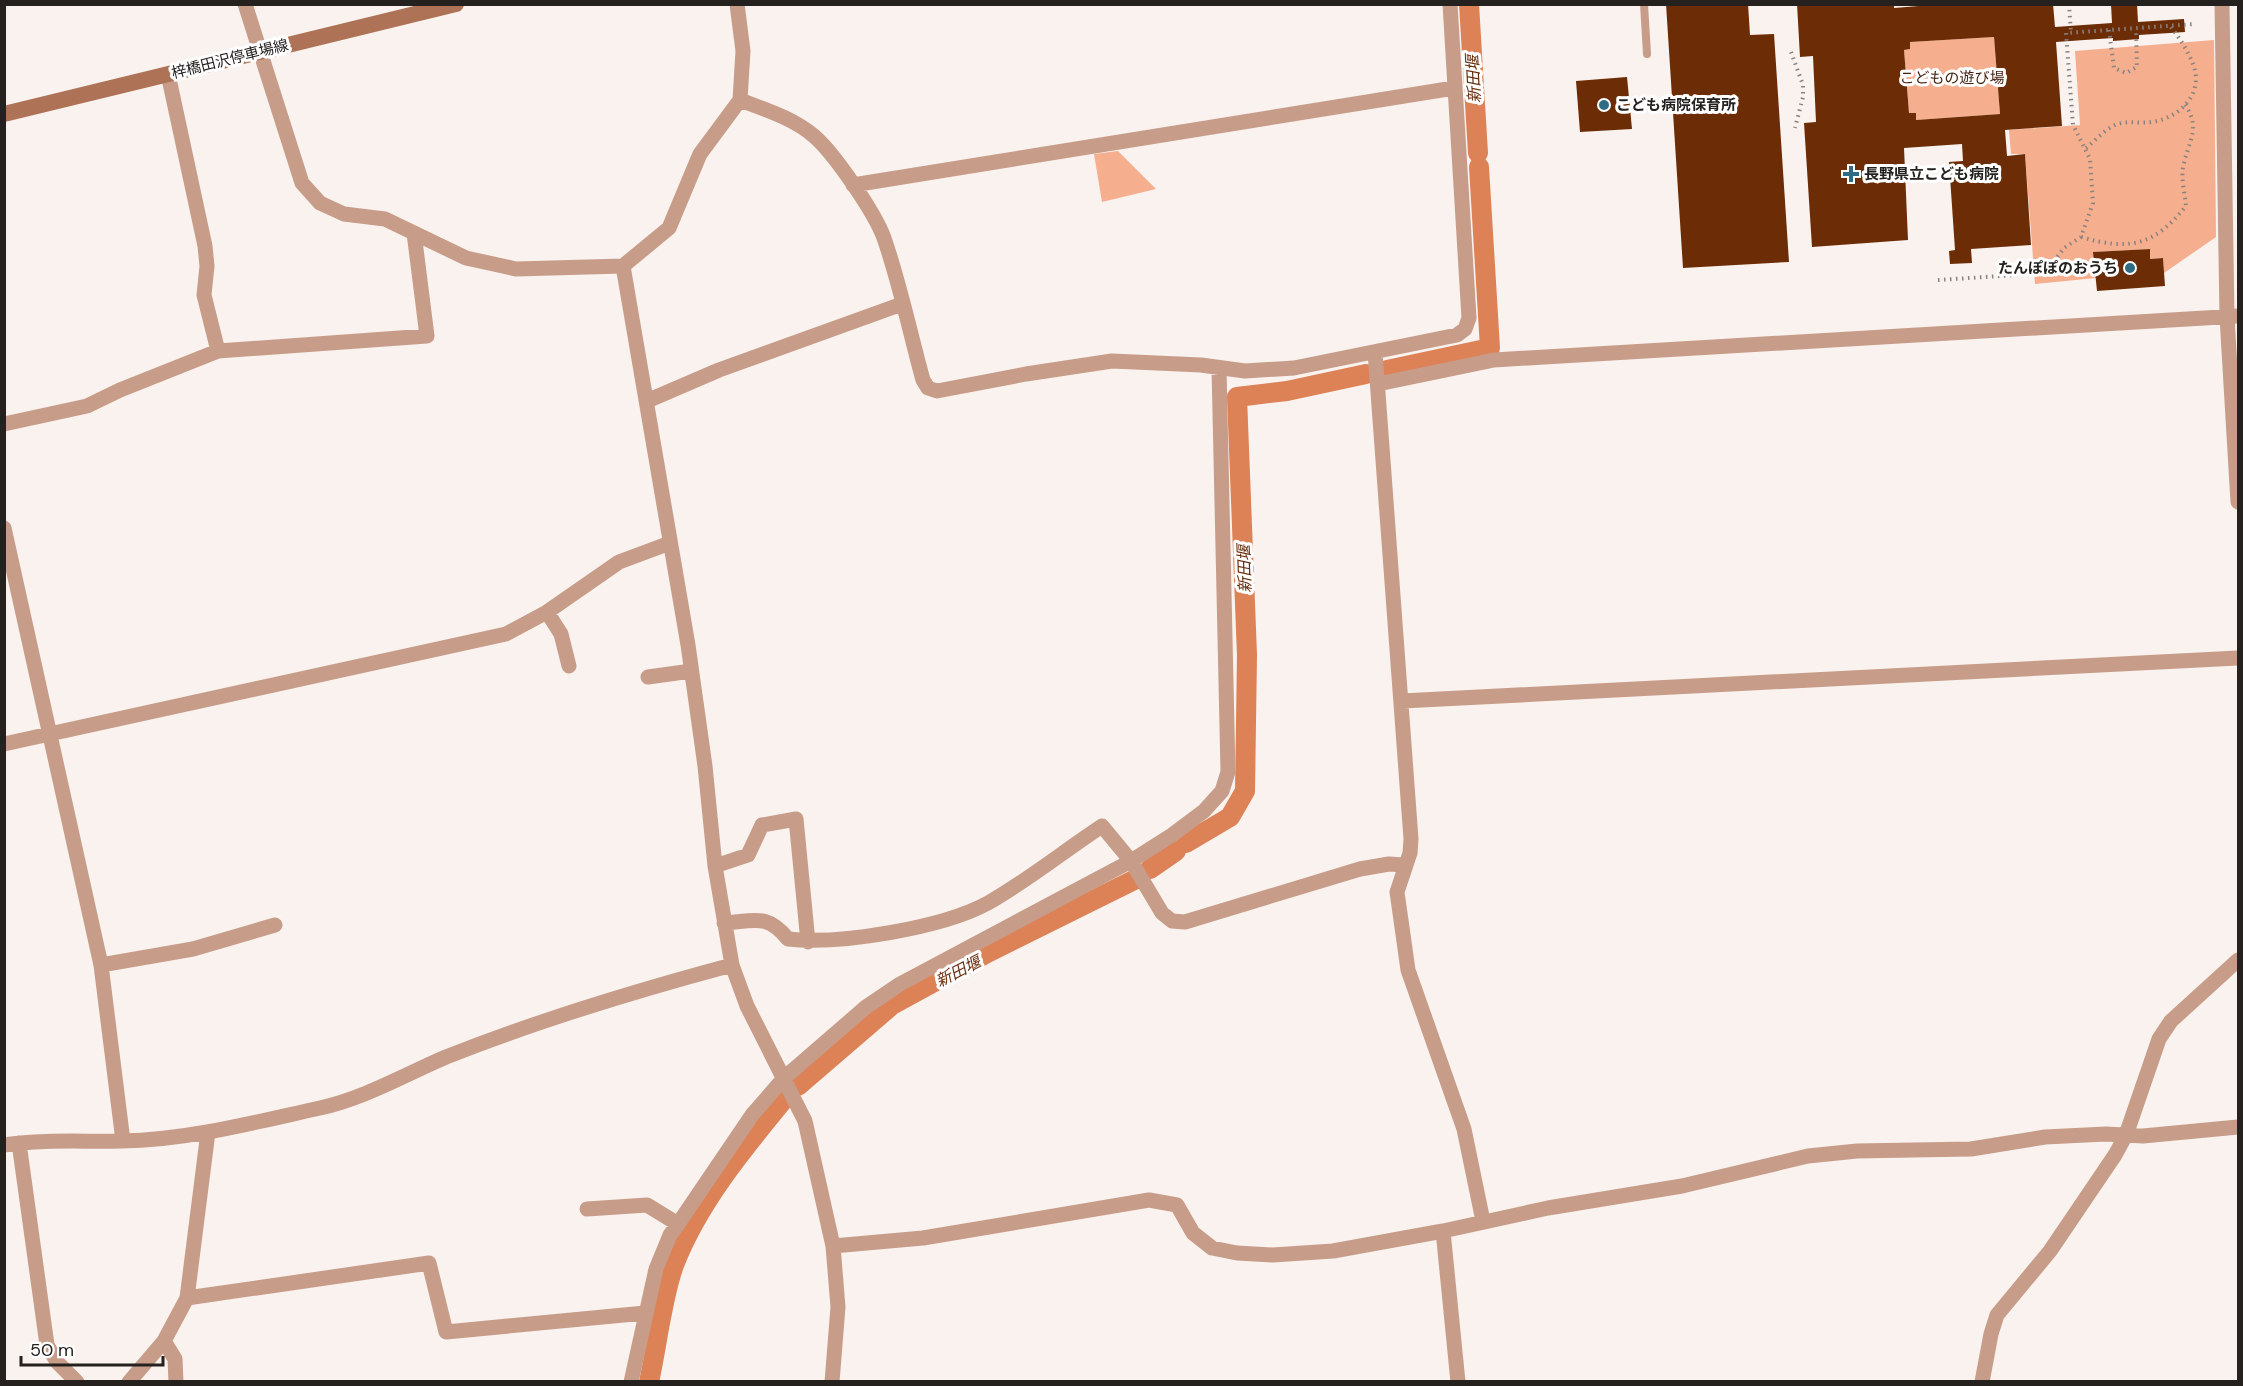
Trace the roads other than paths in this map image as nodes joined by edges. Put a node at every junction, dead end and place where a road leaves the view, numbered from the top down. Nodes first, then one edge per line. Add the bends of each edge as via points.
1 (246, 4) edge
2 (456, 4) edge
3 (736, 4) edge
4 (1449, 4) edge
5 (1644, 4) edge
6 (2222, 4) edge
7 (259, 53) junction
8 (1647, 54) dead end
9 (168, 75) junction
10 (1454, 88) junction
11 (740, 100) junction
12 (4, 114) edge
13 (853, 185) junction
14 (414, 233) junction
15 (622, 266) junction
16 (902, 304) junction
17 (2233, 316) edge
18 (218, 351) junction
19 (1374, 352) junction
20 (1219, 368) junction
21 (1378, 384) junction
22 (647, 400) junction
23 (4, 424) edge
24 (2238, 502) edge
25 (4, 528) edge
26 (670, 543) junction
27 (547, 612) junction
28 (2238, 658) edge
29 (569, 666) dead end
30 (691, 671) junction
31 (648, 677) dead end
32 (1402, 701) junction
33 (50, 734) junction
34 (4, 744) edge
35 (1131, 861) junction
36 (1404, 865) junction
37 (715, 866) junction
38 (724, 923) junction
39 (275, 925) dead end
40 (808, 942) junction
41 (2238, 960) edge
42 (101, 965) junction
43 (732, 965) junction
44 (784, 1077) junction
45 (2238, 1127) edge
46 (208, 1132) junction
47 (2126, 1135) junction
48 (123, 1141) junction
49 (12, 1144) edge
50 (587, 1209) dead end
51 (1483, 1221) junction
52 (678, 1224) junction
53 (1443, 1231) junction
54 (833, 1245) junction
55 (187, 1298) junction
56 (645, 1313) junction
57 (164, 1341) junction
58 (77, 1382) edge
59 (129, 1382) edge
60 (176, 1382) edge
61 (631, 1382) edge
62 (832, 1382) edge
63 (1458, 1382) edge
64 (1982, 1382) edge

1 - 7 street
2 - 7 main road, 梓橋田沢停車場線
3 - 11 street via 743,51
4 - 10 street
5 - 8 lane
6 - 17 street
7 - 9 main road, 梓橋田沢停車場線
7 - 14 street via 302,183 320,203 344,214 385,219
9 - 12 main road, 梓橋田沢停車場線
9 - 18 street via 205,246 204,295
10 - 13 street
10 - 19 street via 1469,318 1465,329 1457,335
11 - 13 street via 781,115 813,135
11 - 15 street via 700,154 669,228
13 - 16 street via 884,236
14 - 15 street via 466,258 516,269
14 - 18 street via 428,336
15 - 22 street
16 - 20 street via 923,380 937,392 1112,361
16 - 22 street
17 - 21 street via 1494,360
17 - 24 street
18 - 23 street via 87,406
19 - 20 street via 1294,368
19 - 21 street
20 - 35 street via 1228,772 1222,791 1204,811
21 - 32 street
22 - 26 street
25 - 33 street
26 - 27 street via 619,562
26 - 30 street
27 - 29 street via 561,634
27 - 33 street via 506,634 486,639
28 - 32 street
30 - 31 street
30 - 37 street
32 - 36 street via 1411,839
33 - 34 street
33 - 42 street
35 - 36 street via 1162,913 1172,921 1185,922 1360,869
35 - 40 street via 1102,826 988,902 963,914 880,933
35 - 44 street via 900,984 866,1007
36 - 51 street via 1397,892 1408,970 1464,1129
37 - 38 street
37 - 40 street via 748,855 762,825 796,819
38 - 40 street via 766,920 788,939
38 - 43 street
39 - 42 street via 193,949
41 - 47 street via 2172,1021 2159,1040
42 - 48 street
43 - 44 street via 747,1006
43 - 46 street via 615,997 445,1058 372,1092
44 - 52 street via 752,1115
44 - 54 street via 804,1121
45 - 47 street
46 - 48 street
46 - 55 street
47 - 51 street via 2079,1134 1971,1149 1808,1156 1682,1186
47 - 64 street via 2050,1251 1997,1315
48 - 49 street via 56,1139
49 - 58 street via 47,1345
50 - 52 street via 647,1205
51 - 53 street
52 - 56 street via 657,1269
53 - 54 street via 1333,1251 1237,1253 1212,1248 1193,1233 1177,1205 1149,1200 923,1238
53 - 63 street
54 - 62 street via 838,1307
55 - 56 street via 429,1263 446,1332
55 - 57 street
56 - 61 street
57 - 59 street
57 - 60 street via 176,1359

